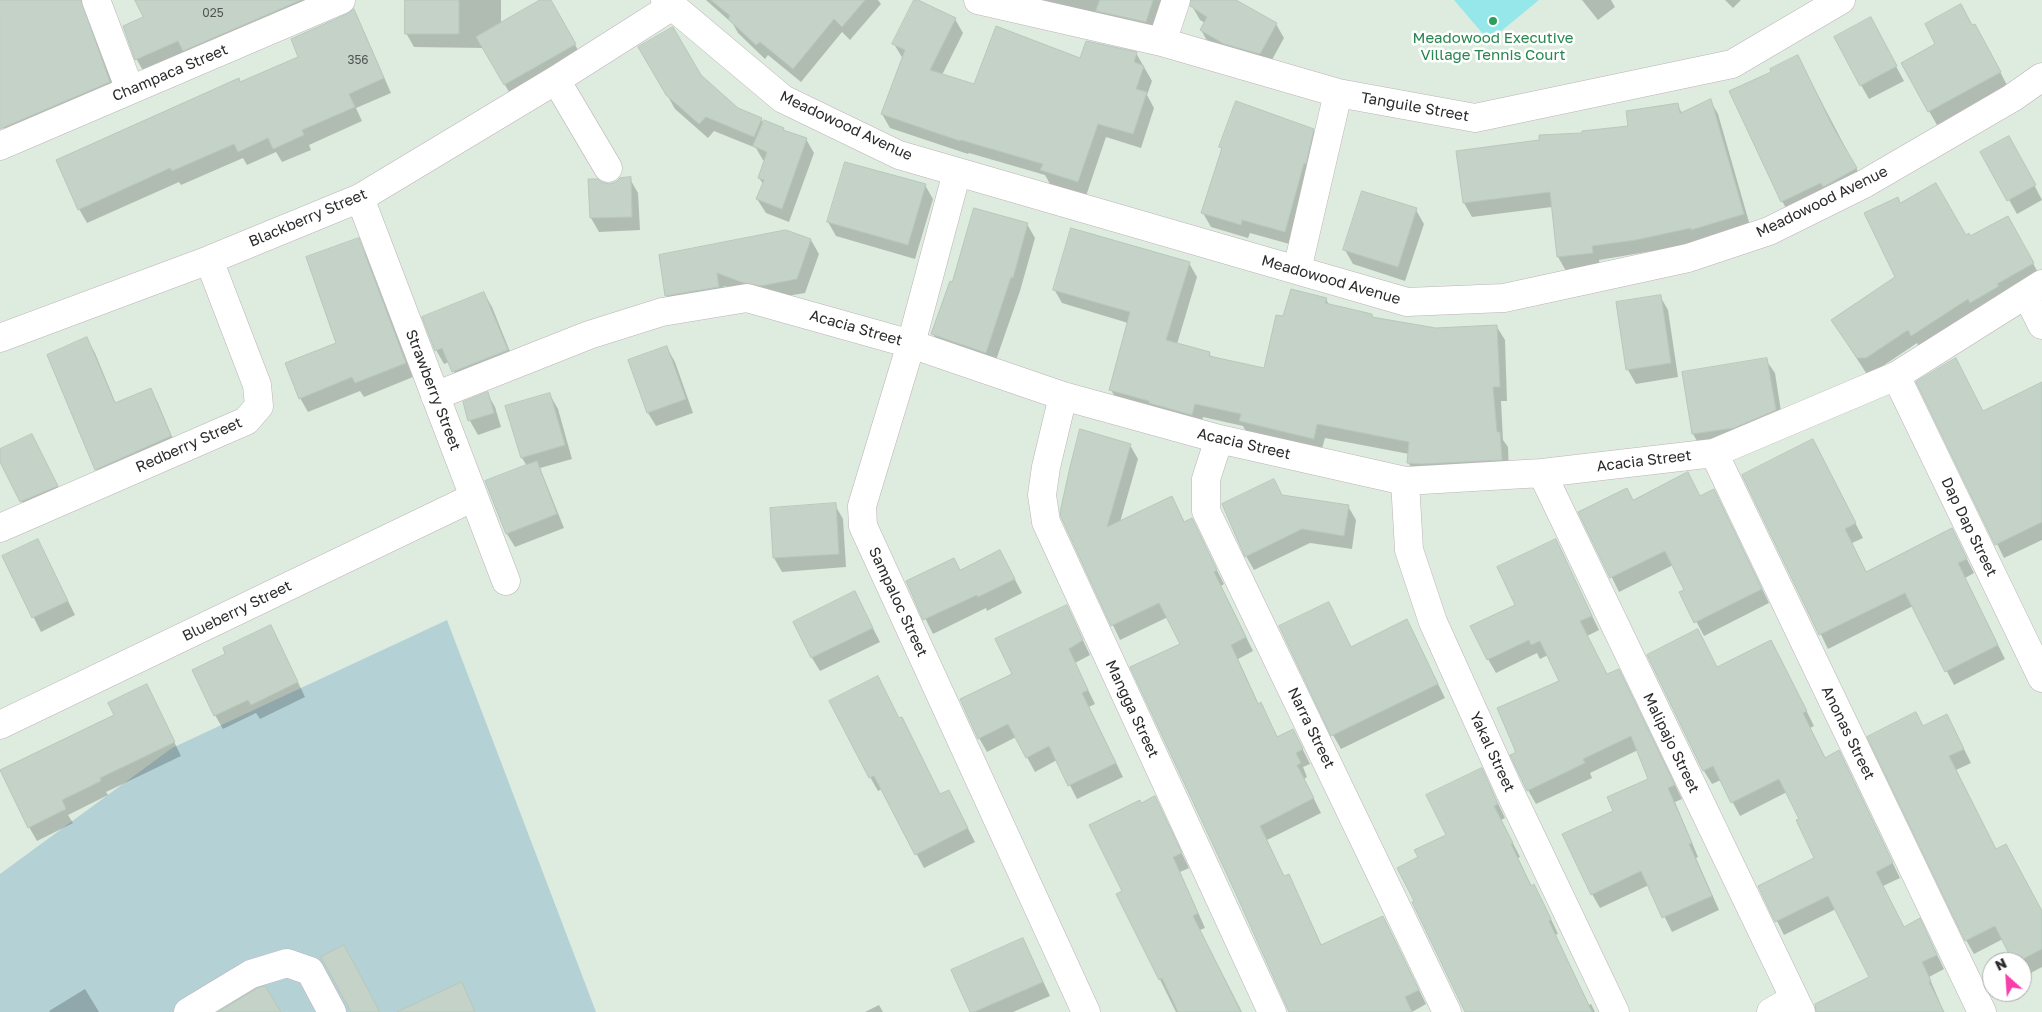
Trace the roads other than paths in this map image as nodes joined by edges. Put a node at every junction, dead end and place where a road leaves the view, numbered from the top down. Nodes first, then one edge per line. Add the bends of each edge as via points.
1 (96, 0) edge
2 (340, 0) edge
3 (978, 0) edge
4 (1176, 0) edge
5 (1841, 0) edge
6 (668, 4) edge
7 (1162, 42) junction
8 (2042, 77) edge
9 (556, 80) junction
10 (130, 90) junction
11 (1338, 93) junction
12 (0, 146) edge
13 (608, 168) dead end
14 (957, 172) junction
15 (360, 198) junction
16 (209, 260) junction
17 (1297, 270) junction
18 (2034, 289) edge
19 (2042, 326) edge
20 (0, 338) edge
21 (911, 344) junction
22 (1896, 376) junction
23 (435, 396) junction
24 (1063, 396) junction
25 (1219, 439) junction
26 (1714, 454) junction
27 (1542, 473) junction
28 (1405, 481) junction
29 (474, 497) junction
30 (0, 528) edge
31 (506, 581) dead end
32 (2042, 678) edge
33 (0, 725) edge
34 (1798, 1006) edge
35 (188, 1012) edge
36 (332, 1012) edge
37 (1086, 1012) edge
38 (1272, 1012) edge
39 (1447, 1012) edge
40 (1615, 1012) edge
41 (1770, 1012) edge
42 (1982, 1012) edge

1 - 10 street
2 - 10 street, Champaca Street
3 - 7 street, Tanguile Street
4 - 7 street
5 - 11 street, Tanguile Street via 1732,64 1475,118
6 - 9 street, Blackberry Street
6 - 14 street, Meadowood Avenue via 783,99 899,155
7 - 11 street, Tanguile Street
8 - 17 street, Meadowood Avenue via 2012,98 1864,184 1769,231 1688,258 1504,298 1407,302
9 - 13 street
9 - 15 street, Blackberry Street
10 - 12 street, Champaca Street
11 - 17 street
14 - 17 street, Meadowood Avenue
14 - 21 street, Sampaloc Street
15 - 16 street, Blackberry Street
15 - 23 street, Strawberry Street
16 - 20 street, Blackberry Street
16 - 30 street, Redberry Street via 257,385 259,406 246,421
18 - 19 street
18 - 22 street, Acacia Street
21 - 23 street, Acacia Street via 748,298 662,312 589,335
21 - 24 street, Acacia Street
21 - 37 street, Sampaloc Street via 862,506 863,526
22 - 26 street, Acacia Street
22 - 32 street, Dap Dap Street
23 - 29 street, Strawberry Street
24 - 25 street, Acacia Street
24 - 38 street, Mangga Street via 1042,495 1046,522
25 - 28 street, Acacia Street
25 - 39 street, Narra Street via 1206,478 1206,511
26 - 27 street, Acacia Street
26 - 42 street, Anonas Street
27 - 28 street, Acacia Street
27 - 34 street, Malipajo Street
28 - 40 street, Yakal Street via 1409,550 1433,622
29 - 31 street, Strawberry Street
29 - 33 street, Blueberry Street
34 - 41 street
35 - 36 street via 251,974 287,963 310,971

